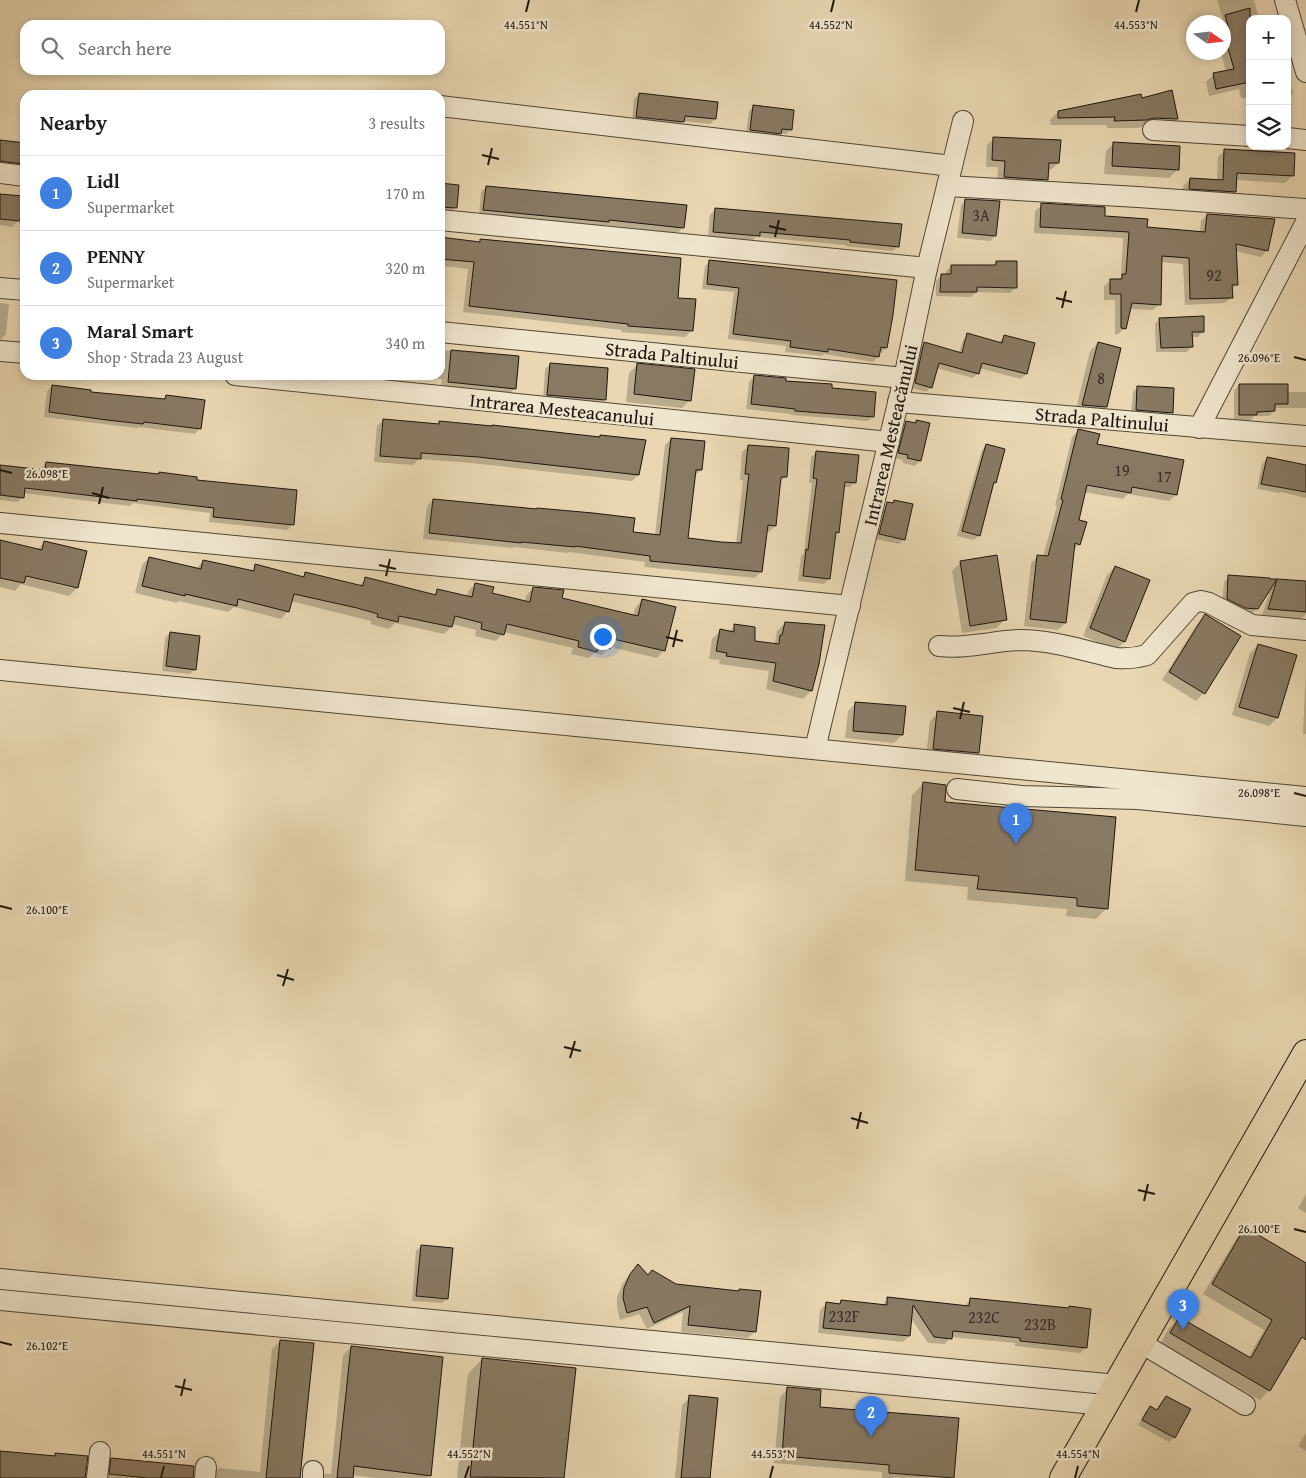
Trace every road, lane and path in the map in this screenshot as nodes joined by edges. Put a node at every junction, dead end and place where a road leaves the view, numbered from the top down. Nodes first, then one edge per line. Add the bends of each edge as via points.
1 (1285, 0) edge
2 (1306, 72) edge
3 (445, 107) edge
4 (963, 121) dead end
5 (1153, 130) dead end
6 (1246, 136) edge
7 (1291, 138) edge
8 (1306, 140) edge
9 (952, 166) junction
10 (0, 174) edge
11 (20, 176) edge
12 (947, 186) junction
13 (1306, 209) edge
14 (445, 220) edge
15 (1306, 222) edge
16 (927, 268) junction
17 (0, 288) edge
18 (20, 290) edge
19 (445, 332) edge
20 (0, 351) edge
21 (20, 353) edge
22 (904, 378) junction
23 (284, 380) edge
24 (898, 402) junction
25 (1199, 428) junction
26 (1306, 436) edge
27 (889, 442) junction
28 (0, 523) edge
29 (850, 606) junction
30 (1306, 630) edge
31 (939, 646) dead end
32 (0, 670) edge
33 (815, 749) junction
34 (957, 790) dead end
35 (1306, 797) edge
36 (1306, 816) edge
37 (1306, 1053) edge
38 (0, 1279) edge
39 (0, 1300) edge
40 (1141, 1343) junction
41 (1111, 1395) junction
42 (1245, 1405) dead end
43 (100, 1452) dead end
44 (97, 1478) edge
45 (1063, 1478) edge

1 - 2 street
3 - 9 street
4 - 9 street, Intrarea Mesteacănului
5 - 6 street
7 - 8 street
9 - 12 street, Intrarea Mesteacănului
10 - 11 street
12 - 13 street
12 - 16 street, Intrarea Mesteacănului
14 - 16 street
15 - 25 street
16 - 22 street, Intrarea Mesteacănului
17 - 18 street
19 - 22 street, Strada Paltinului
20 - 21 street
22 - 24 street, Intrarea Mesteacănului
23 - 27 street, Intrarea Mesteacanului
24 - 25 street, Strada Paltinului
24 - 27 street, Intrarea Mesteacănului
25 - 26 street, Strada Paltinului
27 - 29 street, Intrarea Mesteacănului
28 - 29 street
29 - 33 street, Intrarea Mesteacănului
30 - 31 street via 1252,625 1201,601 1193,603 1147,655 1137,658 1116,658 1019,640 955,648
32 - 33 street
33 - 35 street
34 - 36 street via 1022,796 1138,799
37 - 40 main road
38 - 41 street
39 - 41 street
40 - 41 main road
40 - 42 street
41 - 45 main road
43 - 44 street

